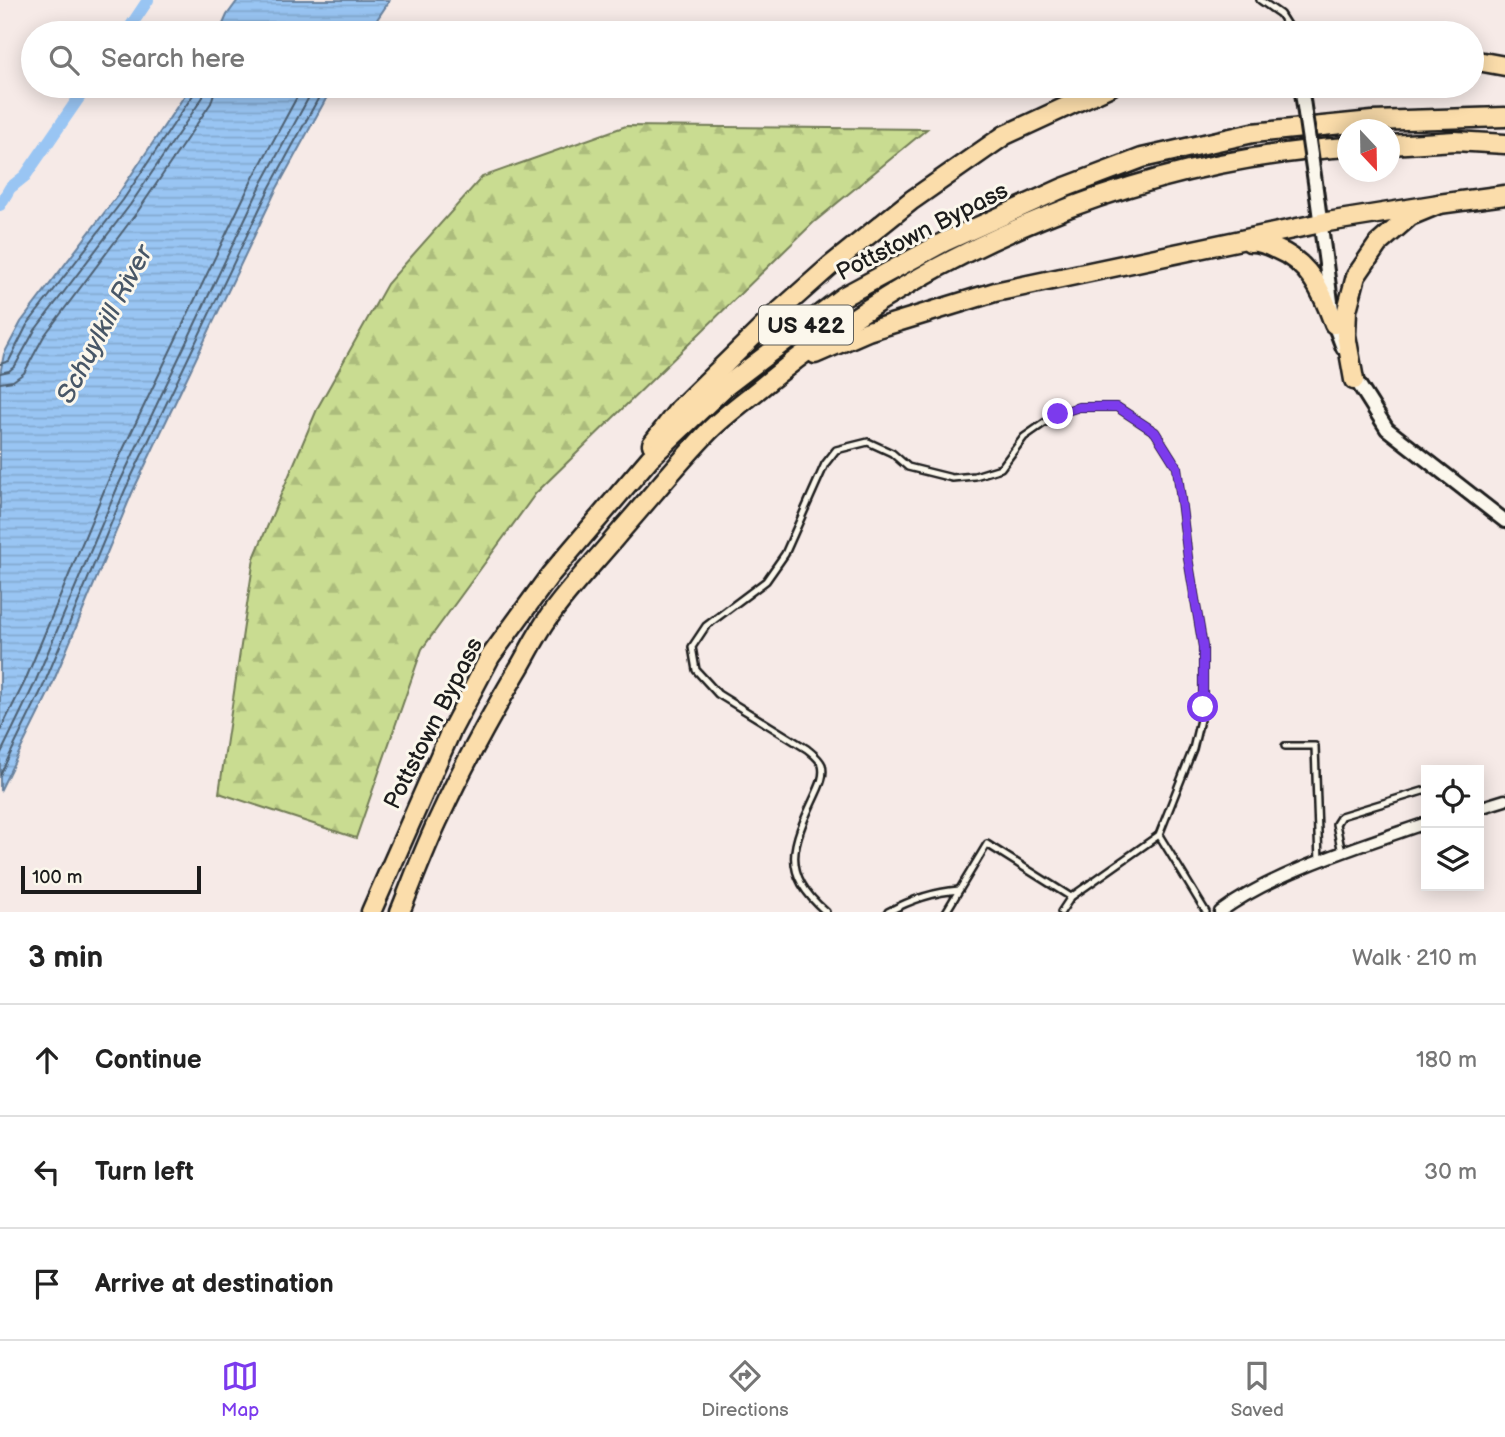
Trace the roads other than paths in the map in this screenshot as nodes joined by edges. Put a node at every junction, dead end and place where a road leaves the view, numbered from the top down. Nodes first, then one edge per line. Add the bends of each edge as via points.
1 (1260, 0) edge
2 (1285, 21) edge
3 (1484, 62) edge
4 (1505, 66) edge
5 (1085, 98) edge
6 (1303, 98) edge
7 (1505, 117) edge
8 (1400, 144) edge
9 (1505, 144) edge
10 (1337, 148) edge
11 (1505, 195) edge
12 (1439, 204) junction
13 (1321, 223) junction
14 (1229, 243) junction
15 (1334, 324) junction
16 (789, 365) junction
17 (1354, 380) junction
18 (603, 510) junction
19 (1505, 521) edge
20 (1285, 746) dead end
21 (1421, 792) edge
22 (1505, 800) edge
23 (1484, 806) edge
24 (1421, 825) edge
25 (1159, 835) junction
26 (1342, 853) junction
27 (1319, 862) junction
28 (959, 890) junction
29 (1071, 897) junction
30 (371, 912) edge
31 (400, 912) edge
32 (826, 912) edge
33 (888, 912) edge
34 (946, 912) edge
35 (1061, 912) edge
36 (1206, 912) edge
37 (1220, 912) edge

1 - 2 lane
3 - 4 highway
5 - 18 highway via 1005,135 830,266 678,409
6 - 13 street, bridge
7 - 18 highway, Pottstown Bypass / US 422 via 1372,121 1253,133 1142,158 1063,188 944,242 844,296 726,386
8 - 9 highway
10 - 16 highway, Pottstown Bypass / US 422 via 1288,152 1142,181 1065,209 967,251 871,306
11 - 12 highway
12 - 13 highway
12 - 17 highway via 1410,216 1378,244 1356,276 1346,335
13 - 14 highway
13 - 15 street
14 - 15 highway via 1258,241 1288,253 1309,272
14 - 16 highway via 995,292 868,331
15 - 17 street
16 - 31 highway, Pottstown Bypass / US 422 via 711,429 549,617 440,816
17 - 19 street via 1387,429
18 - 30 highway, Pottstown Bypass / US 422 via 490,657 450,733
20 - 27 lane via 1315,746
21 - 26 lane via 1341,816 1336,824
22 - 23 street
24 - 26 street
25 - 29 lane
25 - 32 lane via 1193,749 1203,707 1203,647 1177,467 1155,432 1117,407 1079,407 1058,414 1024,437 1000,468 952,478 908,467 868,442 836,450 825,464 785,554 766,581 706,626 692,647 696,670 718,694 807,749 822,767 823,777 798,832 794,858 797,877 807,894
25 - 36 lane
26 - 27 street
27 - 37 street
28 - 29 lane via 987,844
28 - 33 lane via 930,894
28 - 34 lane
29 - 35 lane

